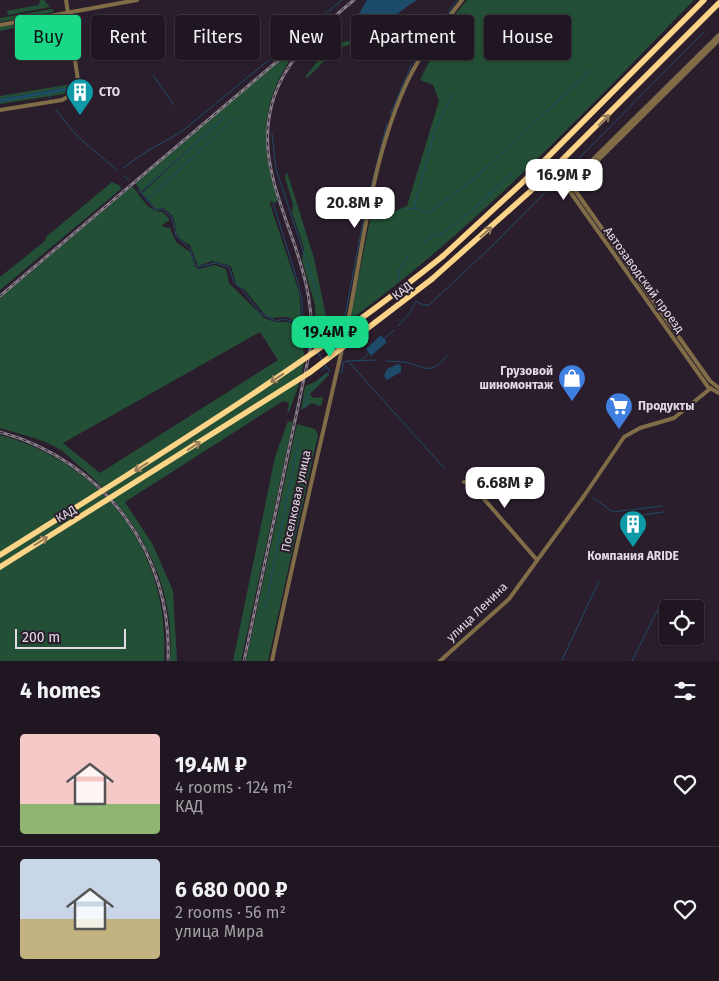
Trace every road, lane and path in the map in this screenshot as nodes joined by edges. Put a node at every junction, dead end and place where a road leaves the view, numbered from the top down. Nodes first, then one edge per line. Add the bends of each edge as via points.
1 (66, 0) edge
2 (137, 0) edge
3 (462, 0) edge
4 (704, 0) edge
5 (719, 3) edge
6 (68, 12) junction
7 (0, 25) edge
8 (719, 34) edge
9 (719, 40) edge
10 (0, 110) edge
11 (712, 387) junction
12 (719, 388) edge
13 (719, 393) edge
14 (464, 482) dead end
15 (0, 555) edge
16 (537, 560) junction
17 (0, 567) edge
18 (272, 661) edge
19 (440, 661) edge

1 - 6 street
2 - 6 street
3 - 18 street, Поселковая улица via 416,64 393,120 364,231 343,345
4 -> 15 highway, КАД, bridge via 522,183 443,256 387,301 301,362
17 -> 5 highway, КАД, bridge via 309,372 398,307 450,264 606,119
6 - 7 street
6 - 10 street via 78,80 76,92 67,98
8 - 11 street, Автозаводский проезд via 566,186
9 - 11 street, Автозаводский проезд via 572,186
11 - 12 street
11 - 13 street
11 - 16 street, улица Ленина via 674,418 640,428 624,437
14 - 16 street via 470,483
16 - 19 street, улица Ленина via 509,599

